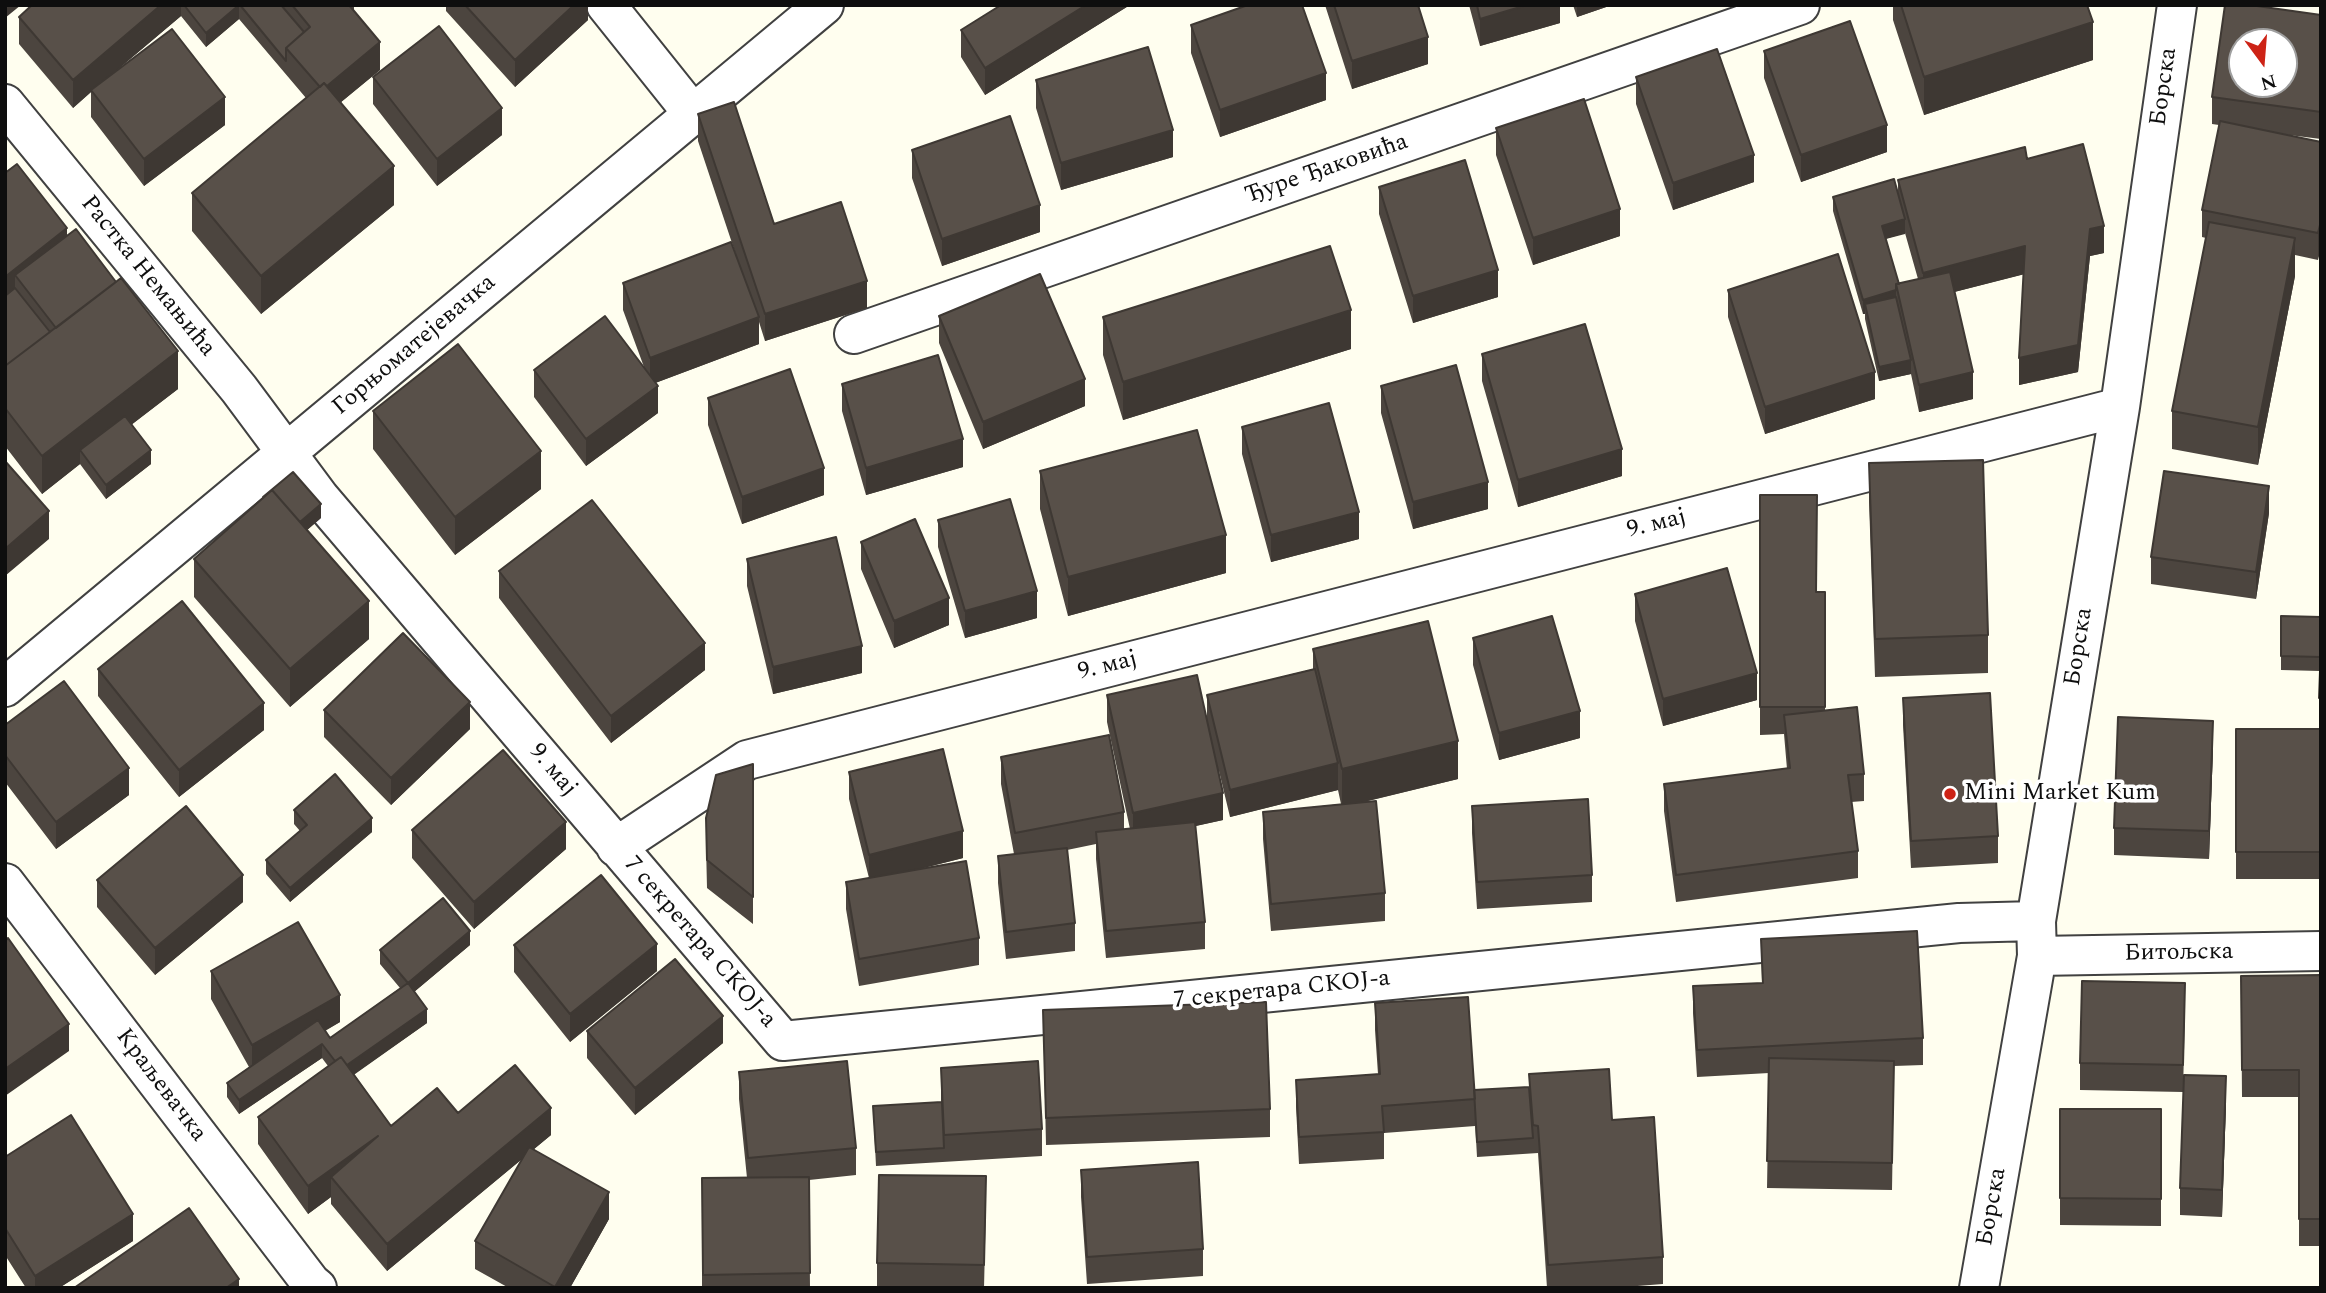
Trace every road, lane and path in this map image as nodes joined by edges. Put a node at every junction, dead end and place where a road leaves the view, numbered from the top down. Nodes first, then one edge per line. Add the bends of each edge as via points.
1 (606, 5) edge
2 (824, 5) edge
3 (1800, 5) edge
4 (2177, 5) edge
5 (5, 104) edge
6 (694, 114) junction
7 (854, 334) dead end
8 (2120, 407) junction
9 (287, 453) junction
10 (5, 687) edge
11 (616, 847) junction
12 (5, 883) edge
13 (2037, 938) junction
14 (2321, 951) edge
15 (317, 1288) edge
16 (1979, 1288) edge

1 - 6 street
2 - 6 street, Горњоматејевачка
3 - 7 street, Ђуре Ђаковића
4 - 8 street, Борска
5 - 9 street, Растка Немањића
6 - 9 street, Горњоматејевачка
8 - 11 street, 9. мај via 747,761
8 - 13 street, Борска
9 - 10 street, Горњоматејевачка
9 - 11 street, 9. мај via 320,498
11 - 13 street, 7 секретара СКОЈ-а via 783,1041 1932,926
12 - 15 street, Краљевачка
13 - 14 street, Битољска
13 - 16 street, Борска

